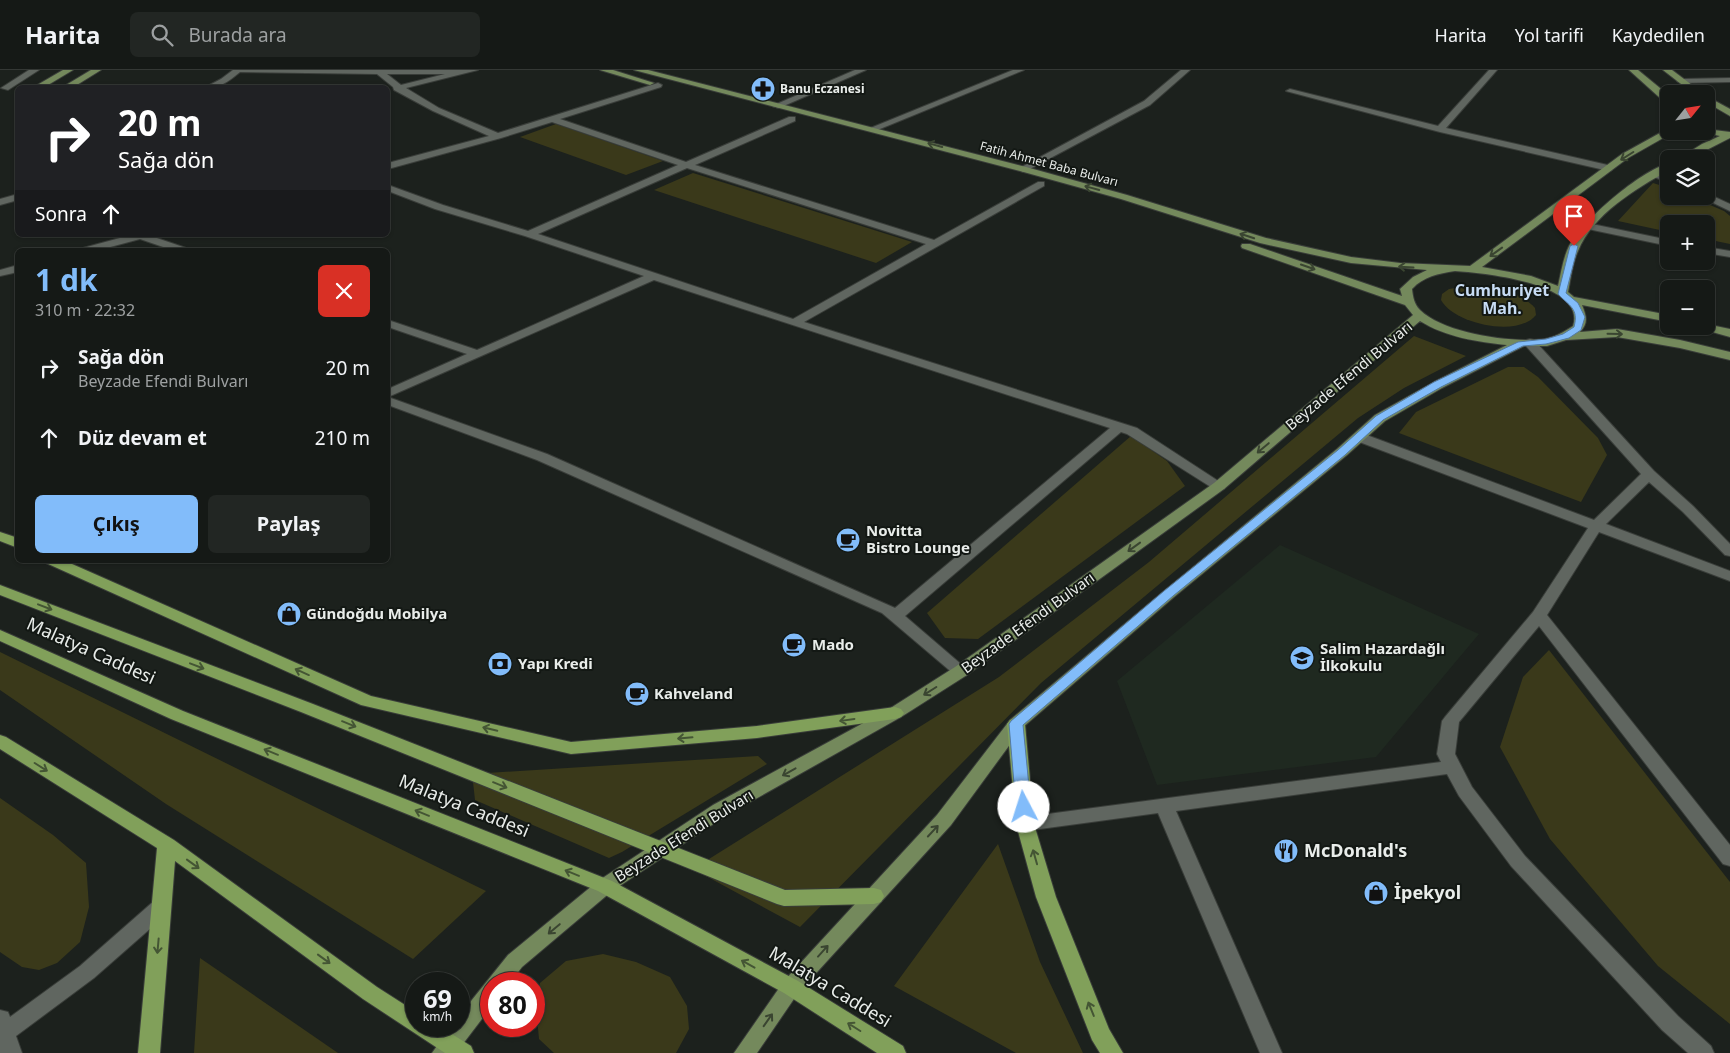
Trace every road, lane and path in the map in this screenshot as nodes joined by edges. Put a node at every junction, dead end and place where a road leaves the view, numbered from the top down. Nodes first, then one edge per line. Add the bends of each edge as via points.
1 (35, 70) edge
2 (69, 70) edge
3 (97, 70) edge
4 (238, 70) edge
5 (242, 70) edge
6 (474, 70) edge
7 (604, 70) edge
8 (638, 70) edge
9 (862, 70) edge
10 (1020, 70) edge
11 (1186, 70) edge
12 (1493, 70) edge
13 (1633, 70) edge
14 (1668, 70) edge
15 (380, 72) junction
16 (464, 72) junction
17 (1730, 80) edge
18 (1681, 81) junction
19 (42, 85) edge
20 (70, 85) edge
21 (215, 85) edge
22 (658, 85) junction
23 (1687, 85) edge
24 (3, 88) edge
25 (397, 88) junction
26 (1290, 91) dead end
27 (1660, 92) edge
28 (1715, 104) edge
29 (776, 106) junction
30 (1715, 110) edge
31 (1730, 113) edge
32 (552, 119) junction
33 (792, 119) junction
34 (872, 129) junction
35 (1440, 129) junction
36 (1715, 133) edge
37 (1730, 135) edge
38 (498, 136) junction
39 (1660, 136) edge
40 (1697, 150) edge
41 (390, 165) edge
42 (687, 165) junction
43 (1609, 168) junction
44 (1023, 169) junction
45 (1660, 171) edge
46 (1655, 174) junction
47 (1660, 176) edge
48 (1041, 184) junction
49 (390, 189) edge
50 (15, 198) edge
51 (1715, 200) edge
52 (0, 202) edge
53 (1730, 208) edge
54 (1587, 226) junction
55 (1193, 230) dead end
56 (529, 234) junction
57 (135, 237) edge
58 (147, 237) edge
59 (1660, 241) edge
60 (936, 244) junction
61 (1238, 244) dead end
62 (94, 248) edge
63 (177, 248) edge
64 (1715, 252) edge
65 (1730, 254) edge
66 (1455, 268) junction
67 (1472, 269) junction
68 (651, 276) junction
69 (1565, 296) junction
70 (1408, 302) junction
71 (1420, 315) junction
72 (1660, 317) edge
73 (794, 323) junction
74 (390, 324) edge
75 (1715, 329) edge
76 (1730, 333) edge
77 (1566, 336) junction
78 (1526, 343) junction
79 (478, 354) junction
80 (1730, 356) edge
81 (390, 392) edge
82 (390, 402) edge
83 (1119, 426) junction
84 (1359, 436) junction
85 (1649, 474) junction
86 (1219, 486) junction
87 (1596, 526) junction
88 (0, 536) edge
89 (15, 543) edge
90 (1730, 552) edge
91 (58, 563) edge
92 (1730, 576) edge
93 (0, 590) edge
94 (1539, 615) junction
95 (895, 616) junction
96 (0, 635) edge
97 (961, 671) junction
98 (895, 713) junction
99 (1016, 724) junction
100 (0, 741) edge
101 (1452, 766) junction
102 (1164, 805) junction
103 (1025, 824) junction
104 (167, 845) junction
105 (661, 849) junction
106 (1730, 859) edge
107 (605, 886) junction
108 (874, 896) junction
109 (161, 907) junction
110 (506, 972) edge
111 (791, 987) junction
112 (480, 1007) edge
113 (405, 1016) edge
114 (2, 1026) edge
115 (435, 1037) edge
116 (451, 1050) edge
117 (11, 1053) edge
118 (149, 1053) edge
119 (745, 1053) edge
120 (895, 1053) edge
121 (1112, 1053) edge
122 (1271, 1053) edge
123 (1703, 1053) edge

1 - 24 street
2 - 19 main road
3 - 20 main road
4 - 21 street
5 - 15 street
6 - 16 street
7 - 22 main road, Fatih Ahmet Baba Bulvarı
8 - 29 main road, Fatih Ahmet Baba Bulvarı
9 - 29 street
10 - 34 street
11 - 44 street via 1147,103
12 - 35 street
13 - 27 main road
14 - 18 main road
15 - 16 street
15 - 25 street
16 - 25 street
17 - 18 street
18 - 23 main road
22 - 32 street
22 - 33 main road, Fatih Ahmet Baba Bulvarı
25 - 38 street via 459,121
26 - 35 street
28 - 31 main road
29 - 34 main road, Fatih Ahmet Baba Bulvarı
30 - 31 main road
32 - 38 street
32 - 42 street
33 - 42 street
33 - 48 main road, Fatih Ahmet Baba Bulvarı
44 -> 34 main road, Fatih Ahmet Baba Bulvarı
35 - 43 street
36 - 37 main road
37 - 40 main road
38 - 41 street
39 -> 43 main road
42 - 56 street
42 - 60 street
43 -> 67 main road
66 -> 44 main road, Fatih Ahmet Baba Bulvarı via 1351,260 1264,241
45 - 46 main road
46 - 47 street
46 - 54 main road
48 - 55 main road, Fatih Ahmet Baba Bulvarı
48 - 60 street
49 - 56 street
50 - 52 street
51 - 53 street
54 - 59 street
54 - 69 main road via 1574,246
56 - 68 street
57 - 62 street
58 - 63 street
60 - 73 street
61 -> 70 main road
64 - 65 street
66 - 67 main road
66 - 70 main road via 1414,279 1406,289
67 - 69 main road via 1512,274 1540,282
68 - 73 street
68 - 79 street
69 - 72 main road
69 - 77 main road via 1581,317 1578,328
70 - 71 main road
71 - 78 main road via 1464,335
71 -> 86 main road, Beyzade Efendi Bulvarı
73 - 83 street
74 - 79 street
75 - 76 main road
77 - 78 main road
77 -> 80 main road via 1618,333
78 - 84 main road via 1429,389 1380,418
78 - 85 street
79 - 81 street
82 - 95 street via 542,457 871,602
83 - 86 street
83 - 95 street
84 - 87 street
84 - 99 main road
85 - 87 street
85 - 90 street
86 -> 97 main road, Beyzade Efendi Bulvarı
87 - 92 street
87 - 94 street
88 - 89 highway
98 -> 91 highway via 758,732 571,748 367,700
93 -> 105 highway
94 - 101 street via 1452,721 1446,754
94 - 106 street
95 - 97 street
107 -> 96 highway, Malatya Caddesi via 177,715
97 -> 98 main road, Beyzade Efendi Bulvarı
98 -> 105 main road, Beyzade Efendi Bulvarı via 720,810
99 - 103 highway
108 -> 99 main road via 944,820
100 -> 104 highway
101 - 102 street
101 - 123 street via 1465,791 1518,862 1670,1023
102 - 103 street
102 - 122 street
121 -> 103 highway via 1100,1033 1046,897
104 - 109 highway
104 -> 113 highway
105 - 107 main road, Beyzade Efendi Bulvarı
105 - 108 highway via 784,898
107 -> 110 main road, Beyzade Efendi Bulvarı via 515,961
111 -> 107 highway, Malatya Caddesi
111 -> 108 main road
109 - 114 street via 87,972
109 -> 118 highway
119 -> 111 main road
120 -> 111 highway, Malatya Caddesi
112 - 116 main road
114 - 117 street
115 - 116 highway

